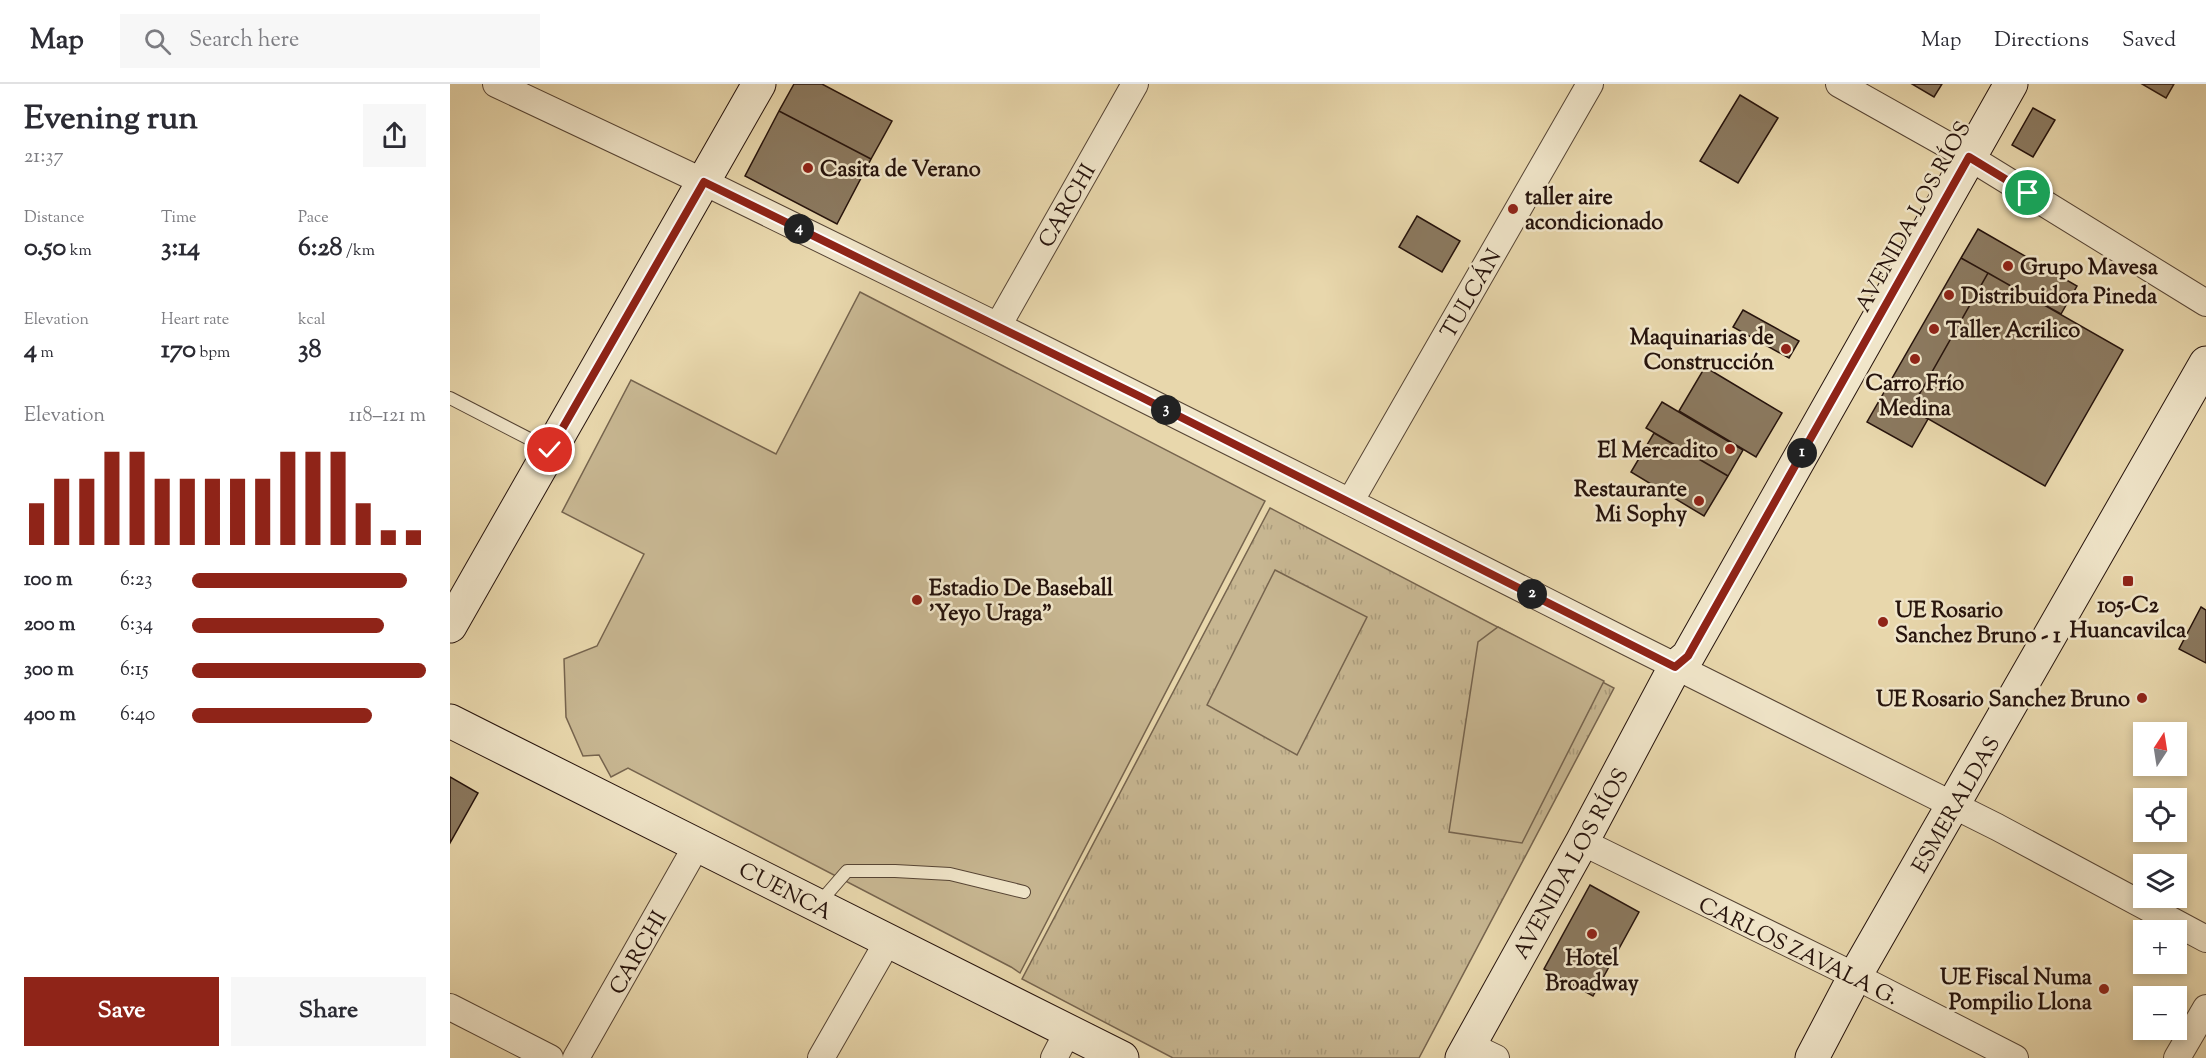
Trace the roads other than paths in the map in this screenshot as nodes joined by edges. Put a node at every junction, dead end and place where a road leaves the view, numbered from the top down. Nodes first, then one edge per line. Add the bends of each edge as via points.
1 (496, 84) edge
2 (759, 84) edge
3 (1135, 84) edge
4 (1590, 84) edge
5 (1839, 84) edge
6 (1985, 84) edge
7 (2011, 84) edge
8 (1960, 151) junction
9 (704, 182) junction
10 (2206, 303) edge
11 (998, 326) junction
12 (2206, 363) edge
13 (450, 398) edge
14 (2206, 398) edge
15 (550, 450) junction
16 (1350, 502) junction
17 (450, 626) edge
18 (1675, 667) junction
19 (450, 721) edge
20 (1963, 811) junction
21 (1582, 843) junction
22 (698, 845) junction
23 (1024, 892) dead end
24 (823, 908) junction
25 (2206, 939) edge
26 (888, 941) junction
27 (1865, 981) junction
28 (450, 1007) edge
29 (2206, 1008) edge
30 (1061, 1045) edge
31 (1476, 1054) edge
32 (550, 1058) edge
33 (576, 1058) edge
34 (821, 1058) edge
35 (1122, 1058) edge
36 (1812, 1058) edge
37 (1836, 1058) edge
38 (2015, 1058) edge
39 (2177, 1058) edge

1 - 9 street
2 - 9 main road
3 - 11 street, CARCHI
4 - 16 street, TULCÁN
5 - 8 street
6 - 8 main road, AVENIDA LOS RÍOS
7 - 8 main road, AVENIDA LOS RÍOS
8 - 10 street
8 - 18 main road, AVENIDA LOS RÍOS via 1688,656
9 - 11 street
9 - 15 main road
11 - 16 street
12 - 20 main road, ESMERALDAS
13 - 15 lane
14 - 20 main road, ESMERALDAS
15 - 17 main road
16 - 18 street
18 - 20 street
18 - 21 main road, AVENIDA LOS RÍOS
19 - 22 main road, CUENCA
20 - 25 street
20 - 27 main road, ESMERALDAS
21 - 27 street, CARLOS ZAVALA G.
21 - 31 main road, AVENIDA LOS RÍOS
22 - 24 main road, CUENCA
22 - 33 street, CARCHI
23 - 24 lane via 950,874 847,871 827,894
24 - 26 main road, CUENCA
26 - 30 main road, CUENCA
26 - 34 street
27 - 36 main road, ESMERALDAS
27 - 37 main road, ESMERALDAS
27 - 38 street, CARLOS ZAVALA G.
28 - 32 street
29 - 39 street
30 - 35 main road, CUENCA

